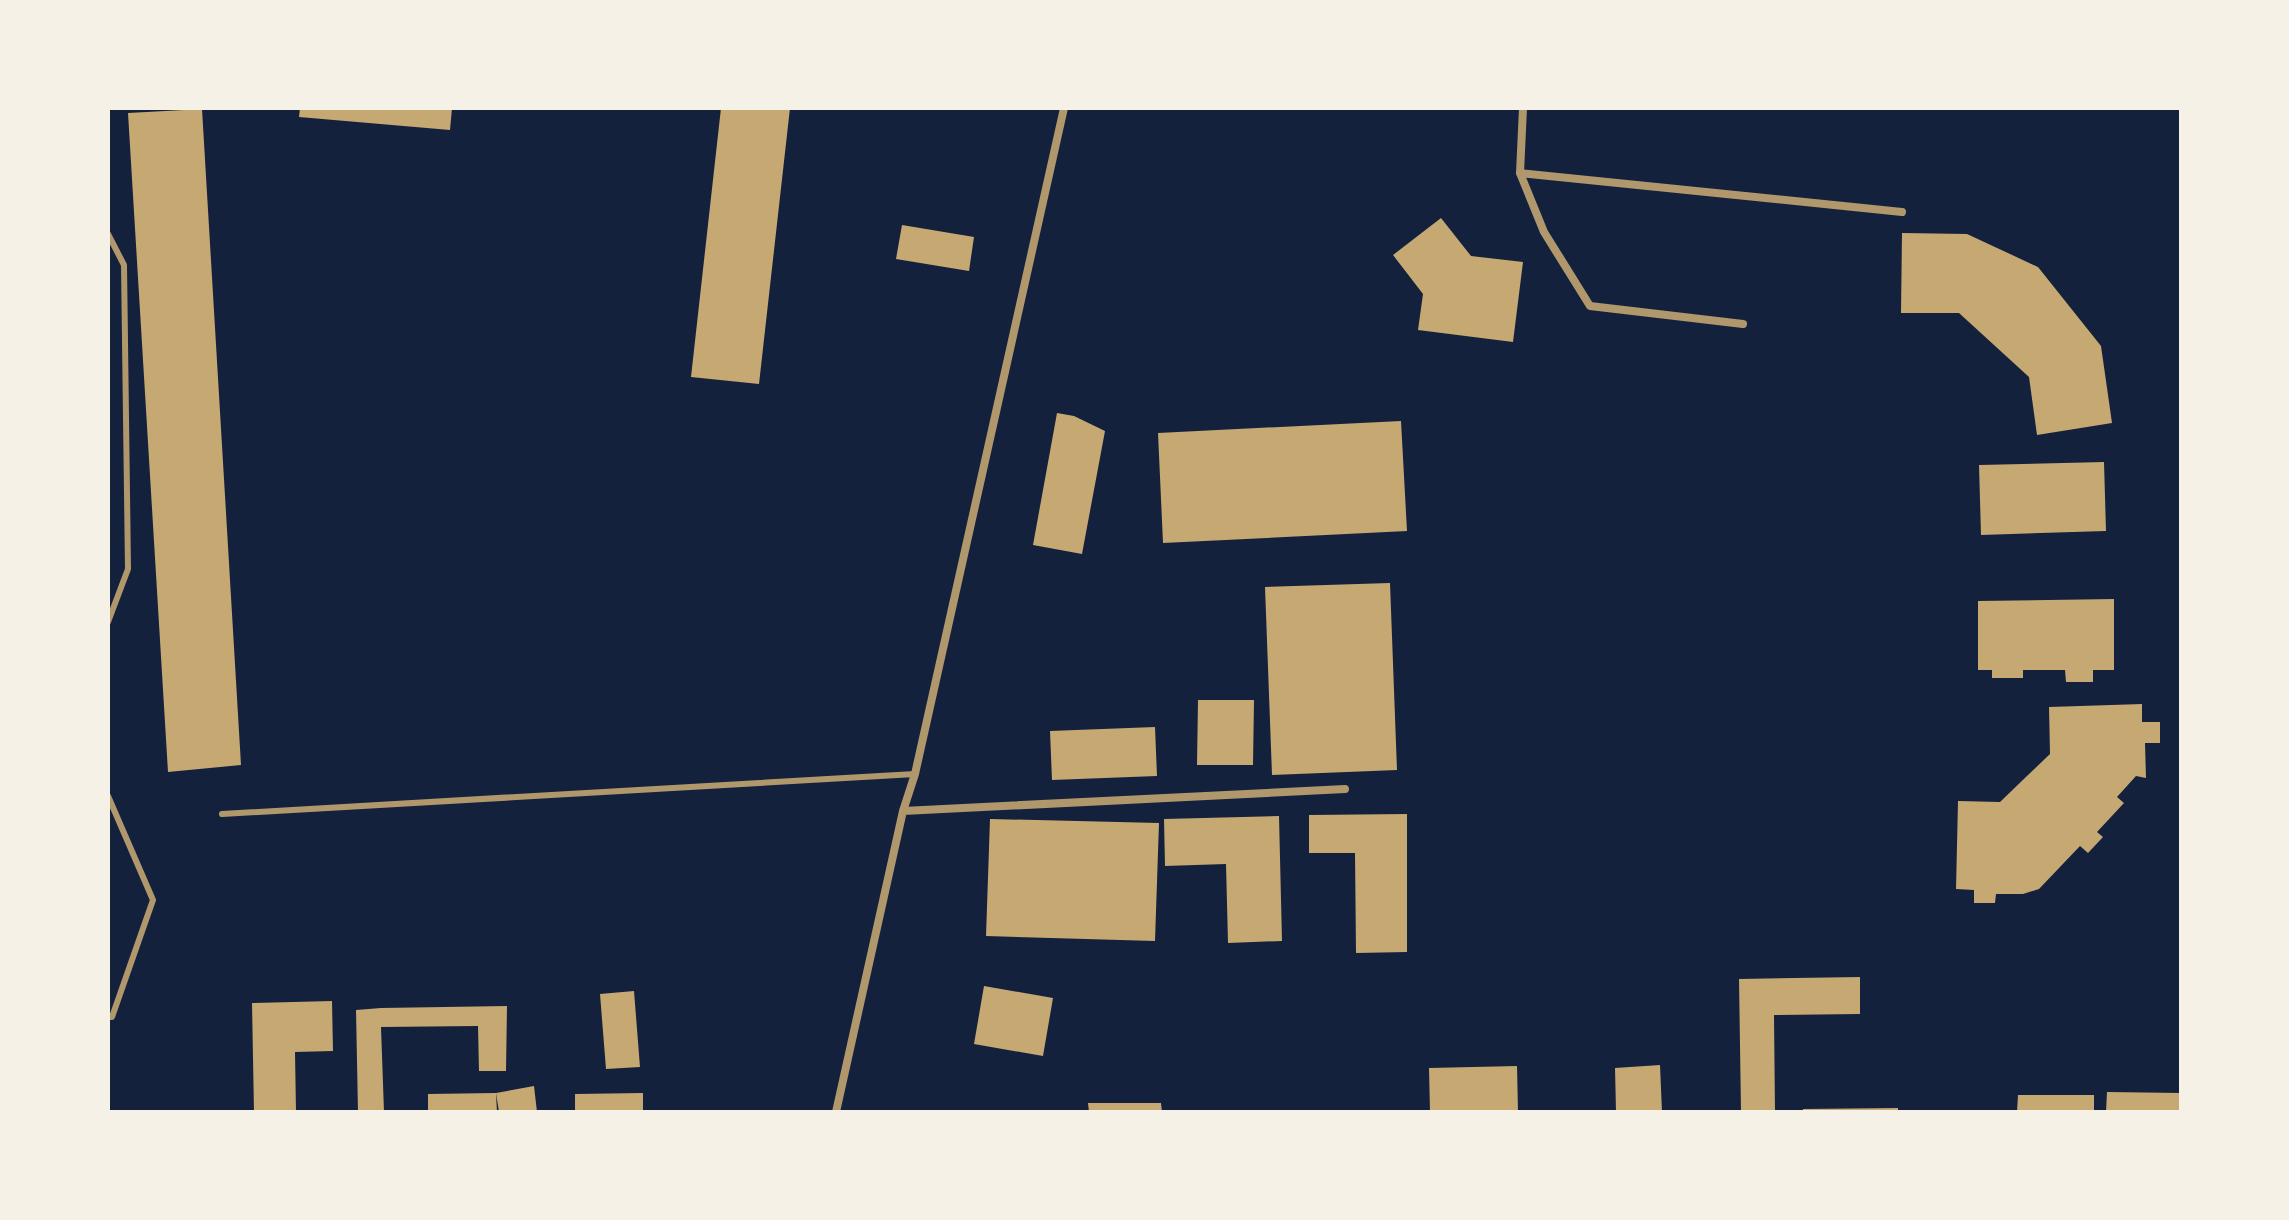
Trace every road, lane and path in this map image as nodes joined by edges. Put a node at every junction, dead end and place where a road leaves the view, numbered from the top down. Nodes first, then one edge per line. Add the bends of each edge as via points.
1 (1064, 108) edge
2 (1523, 108) edge
3 (1520, 173) junction
4 (1902, 212) dead end
5 (108, 234) edge
6 (1743, 324) dead end
7 (108, 622) edge
8 (915, 774) junction
9 (1345, 789) dead end
10 (108, 796) edge
11 (903, 811) junction
12 (222, 814) dead end
13 (108, 1017) edge
14 (836, 1112) edge

1 - 8 street
2 - 3 street
3 - 4 street
3 - 6 street via 1544,232 1590,306
5 - 7 lane via 124,265 128,569
8 - 11 street
8 - 12 lane
9 - 11 street
10 - 13 lane via 153,900
11 - 14 street

